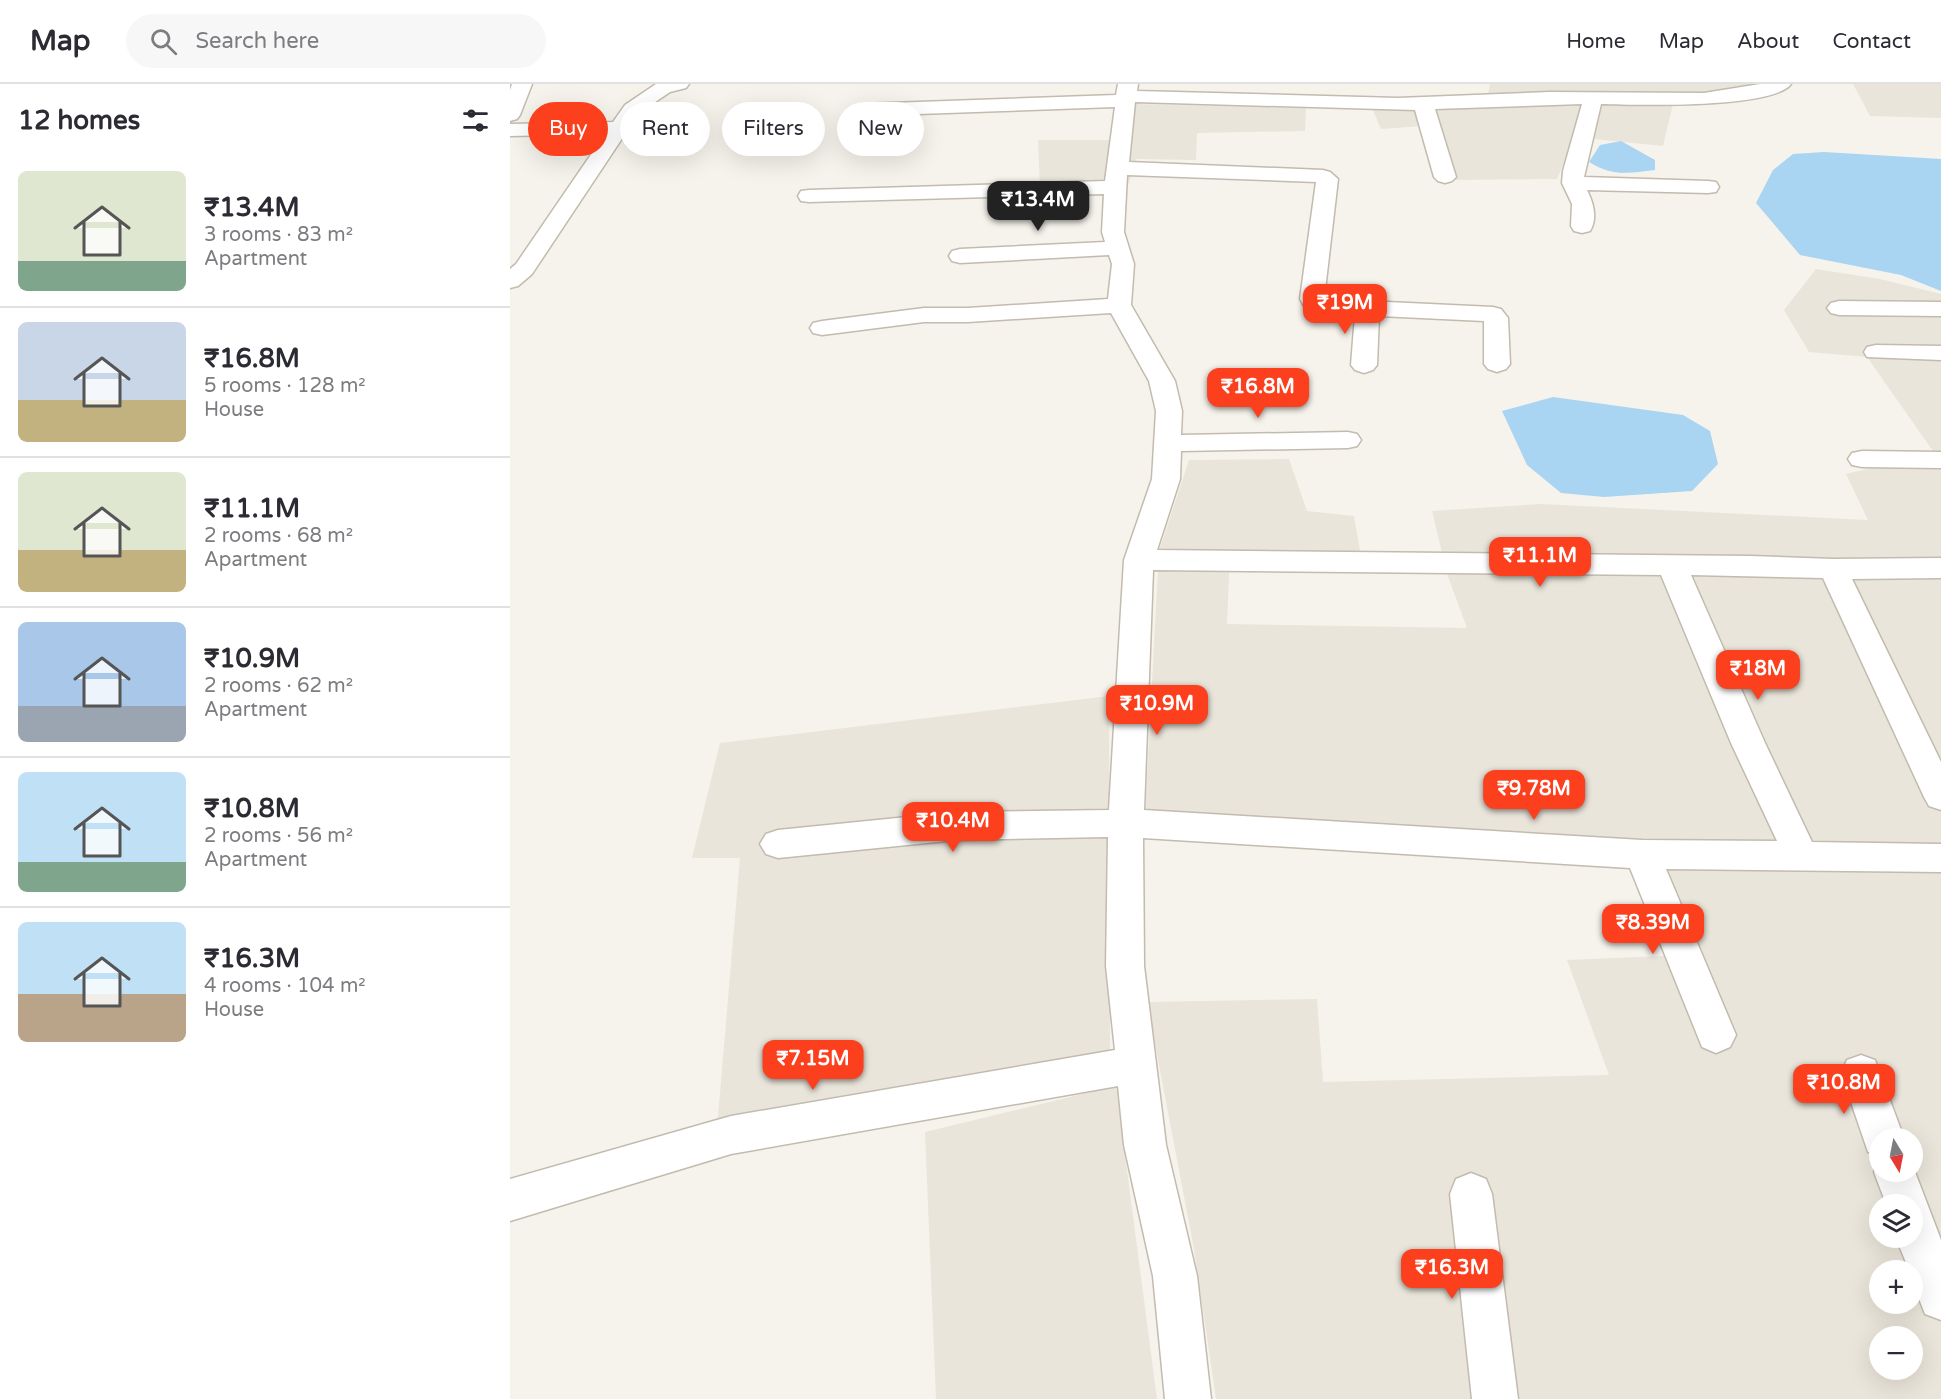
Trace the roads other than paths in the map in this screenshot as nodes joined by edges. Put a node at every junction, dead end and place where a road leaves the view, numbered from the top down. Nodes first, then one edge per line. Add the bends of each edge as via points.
1 (522, 84) edge
2 (679, 84) edge
3 (1782, 84) edge
4 (1757, 88) edge
5 (1476, 92) edge
6 (1631, 92) edge
7 (1126, 94) edge
8 (1593, 98) junction
9 (1423, 103) junction
10 (924, 106) edge
11 (510, 114) edge
12 (619, 128) junction
13 (510, 130) edge
14 (1444, 177) dead end
15 (1116, 178) junction
16 (1573, 183) junction
17 (1708, 187) dead end
18 (809, 196) dead end
19 (1582, 226) dead end
20 (1118, 248) junction
21 (960, 256) dead end
22 (510, 281) edge
23 (1119, 305) junction
24 (1368, 307) junction
25 (1839, 308) dead end
26 (1941, 309) edge
27 (822, 328) dead end
28 (1876, 352) dead end
29 (1941, 353) edge
30 (1497, 363) dead end
31 (1364, 365) dead end
32 (1348, 440) dead end
33 (1167, 443) junction
34 (1862, 459) dead end
35 (1941, 460) edge
36 (1139, 560) junction
37 (1672, 565) junction
38 (1941, 568) edge
39 (1833, 569) junction
40 (1941, 797) edge
41 (1126, 823) junction
42 (778, 844) dead end
43 (1642, 854) junction
44 (1801, 856) junction
45 (1941, 858) edge
46 (1716, 1035) dead end
47 (1136, 1065) junction
48 (1861, 1073) dead end
49 (1880, 1128) edge
50 (1471, 1194) dead end
51 (510, 1200) edge
52 (1922, 1248) edge
53 (1941, 1298) edge
54 (1188, 1399) edge
55 (1495, 1399) edge

1 - 11 street
2 - 12 street via 646,98 632,109
3 - 4 street
4 - 6 street via 1709,98
5 - 8 street
5 - 9 street
6 - 8 street
7 - 9 street
7 - 10 street
7 - 15 street
8 - 16 street
9 - 14 street
12 - 13 street
12 - 22 street via 524,269
15 - 18 street
15 - 20 street via 1113,232
15 - 24 street via 1323,176 1327,179 1313,303
16 - 17 street
16 - 19 street via 1583,204
20 - 21 street
20 - 23 street via 1123,264
23 - 27 street via 924,315
23 - 33 street via 1162,381 1169,411
24 - 30 street via 1493,314
24 - 31 street
25 - 26 street
28 - 29 street
32 - 33 street
33 - 36 street via 1166,479
34 - 35 street
36 - 37 street
36 - 41 street
37 - 39 street
37 - 44 street
38 - 39 street
39 - 40 street
41 - 42 street via 957,826
41 - 43 street
41 - 47 street via 1125,966
43 - 44 street
43 - 46 street
44 - 45 street
47 - 51 street via 731,1135
47 - 54 street via 1145,1144 1175,1276
48 - 49 street
50 - 55 street
52 - 53 street

